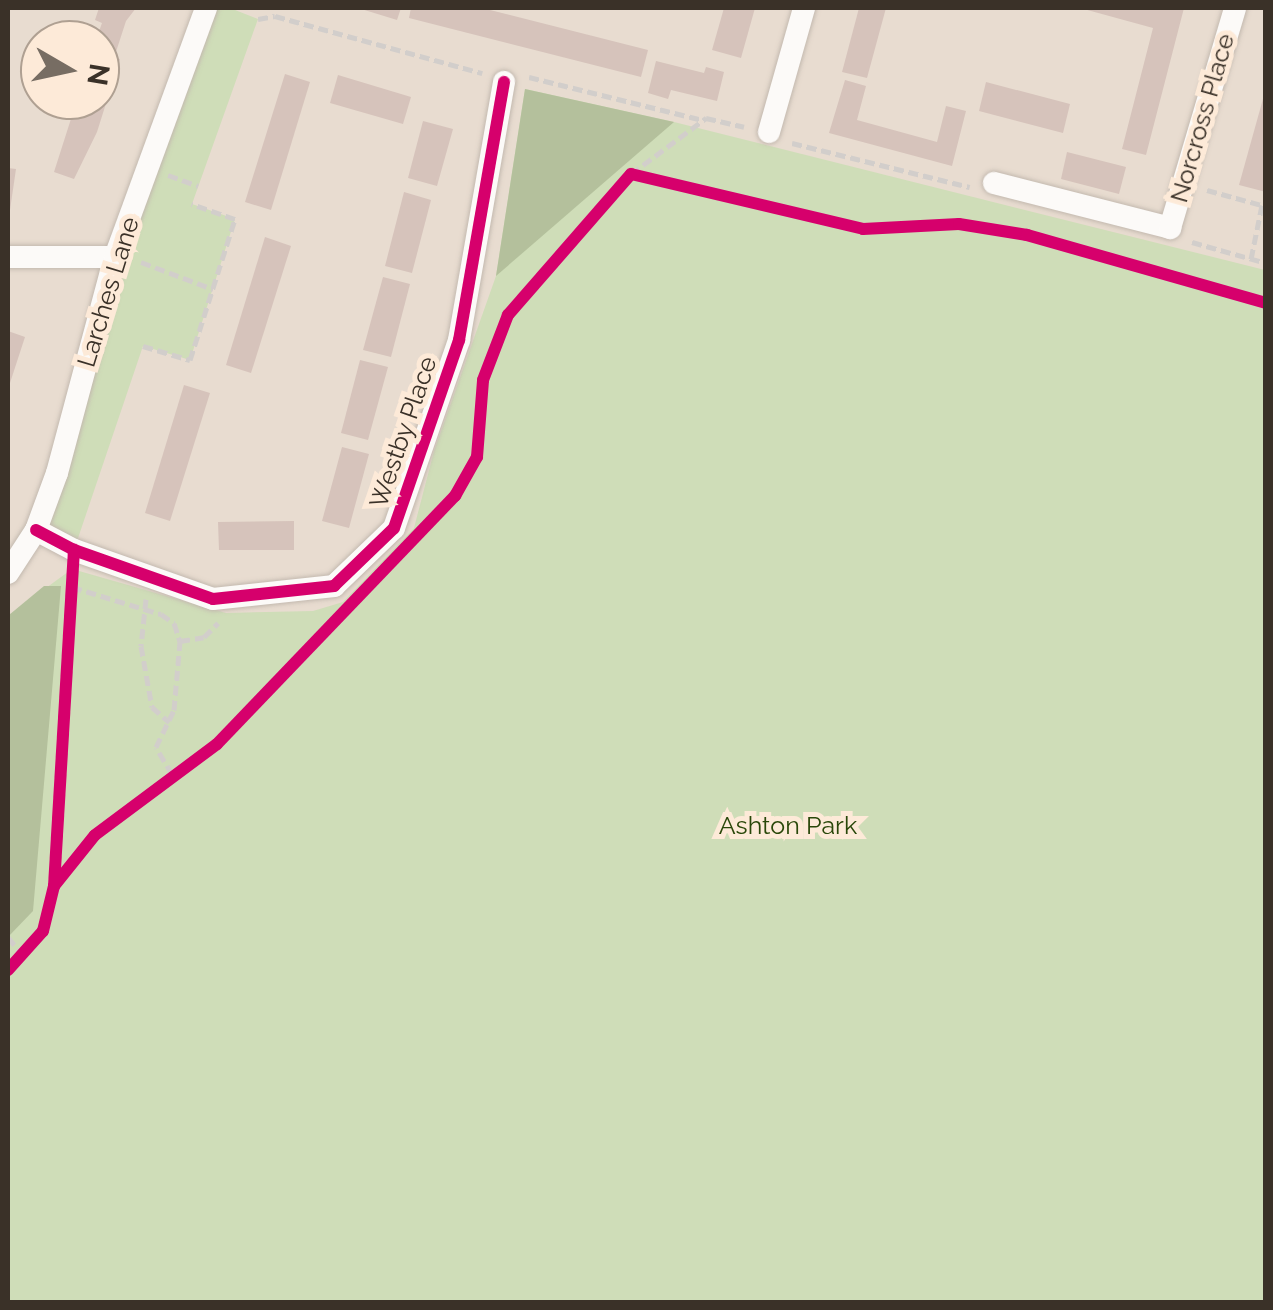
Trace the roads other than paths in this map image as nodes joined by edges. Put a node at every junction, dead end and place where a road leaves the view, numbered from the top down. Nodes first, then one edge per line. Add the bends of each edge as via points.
1 (206, 8) edge
2 (804, 8) edge
3 (1235, 8) edge
4 (504, 82) dead end
5 (768, 132) road end
6 (994, 183) road end
7 (116, 255) junction
8 (8, 257) edge
9 (36, 530) junction
10 (8, 573) edge

1 - 7 street, Larches Lane
2 - 5 street
3 - 6 street, Norcross Place via 1170,228
4 - 9 street, Westby Place via 460,340 394,528 334,586 214,599
7 - 8 street
7 - 9 street, Larches Lane
9 - 10 street, Larches Lane

